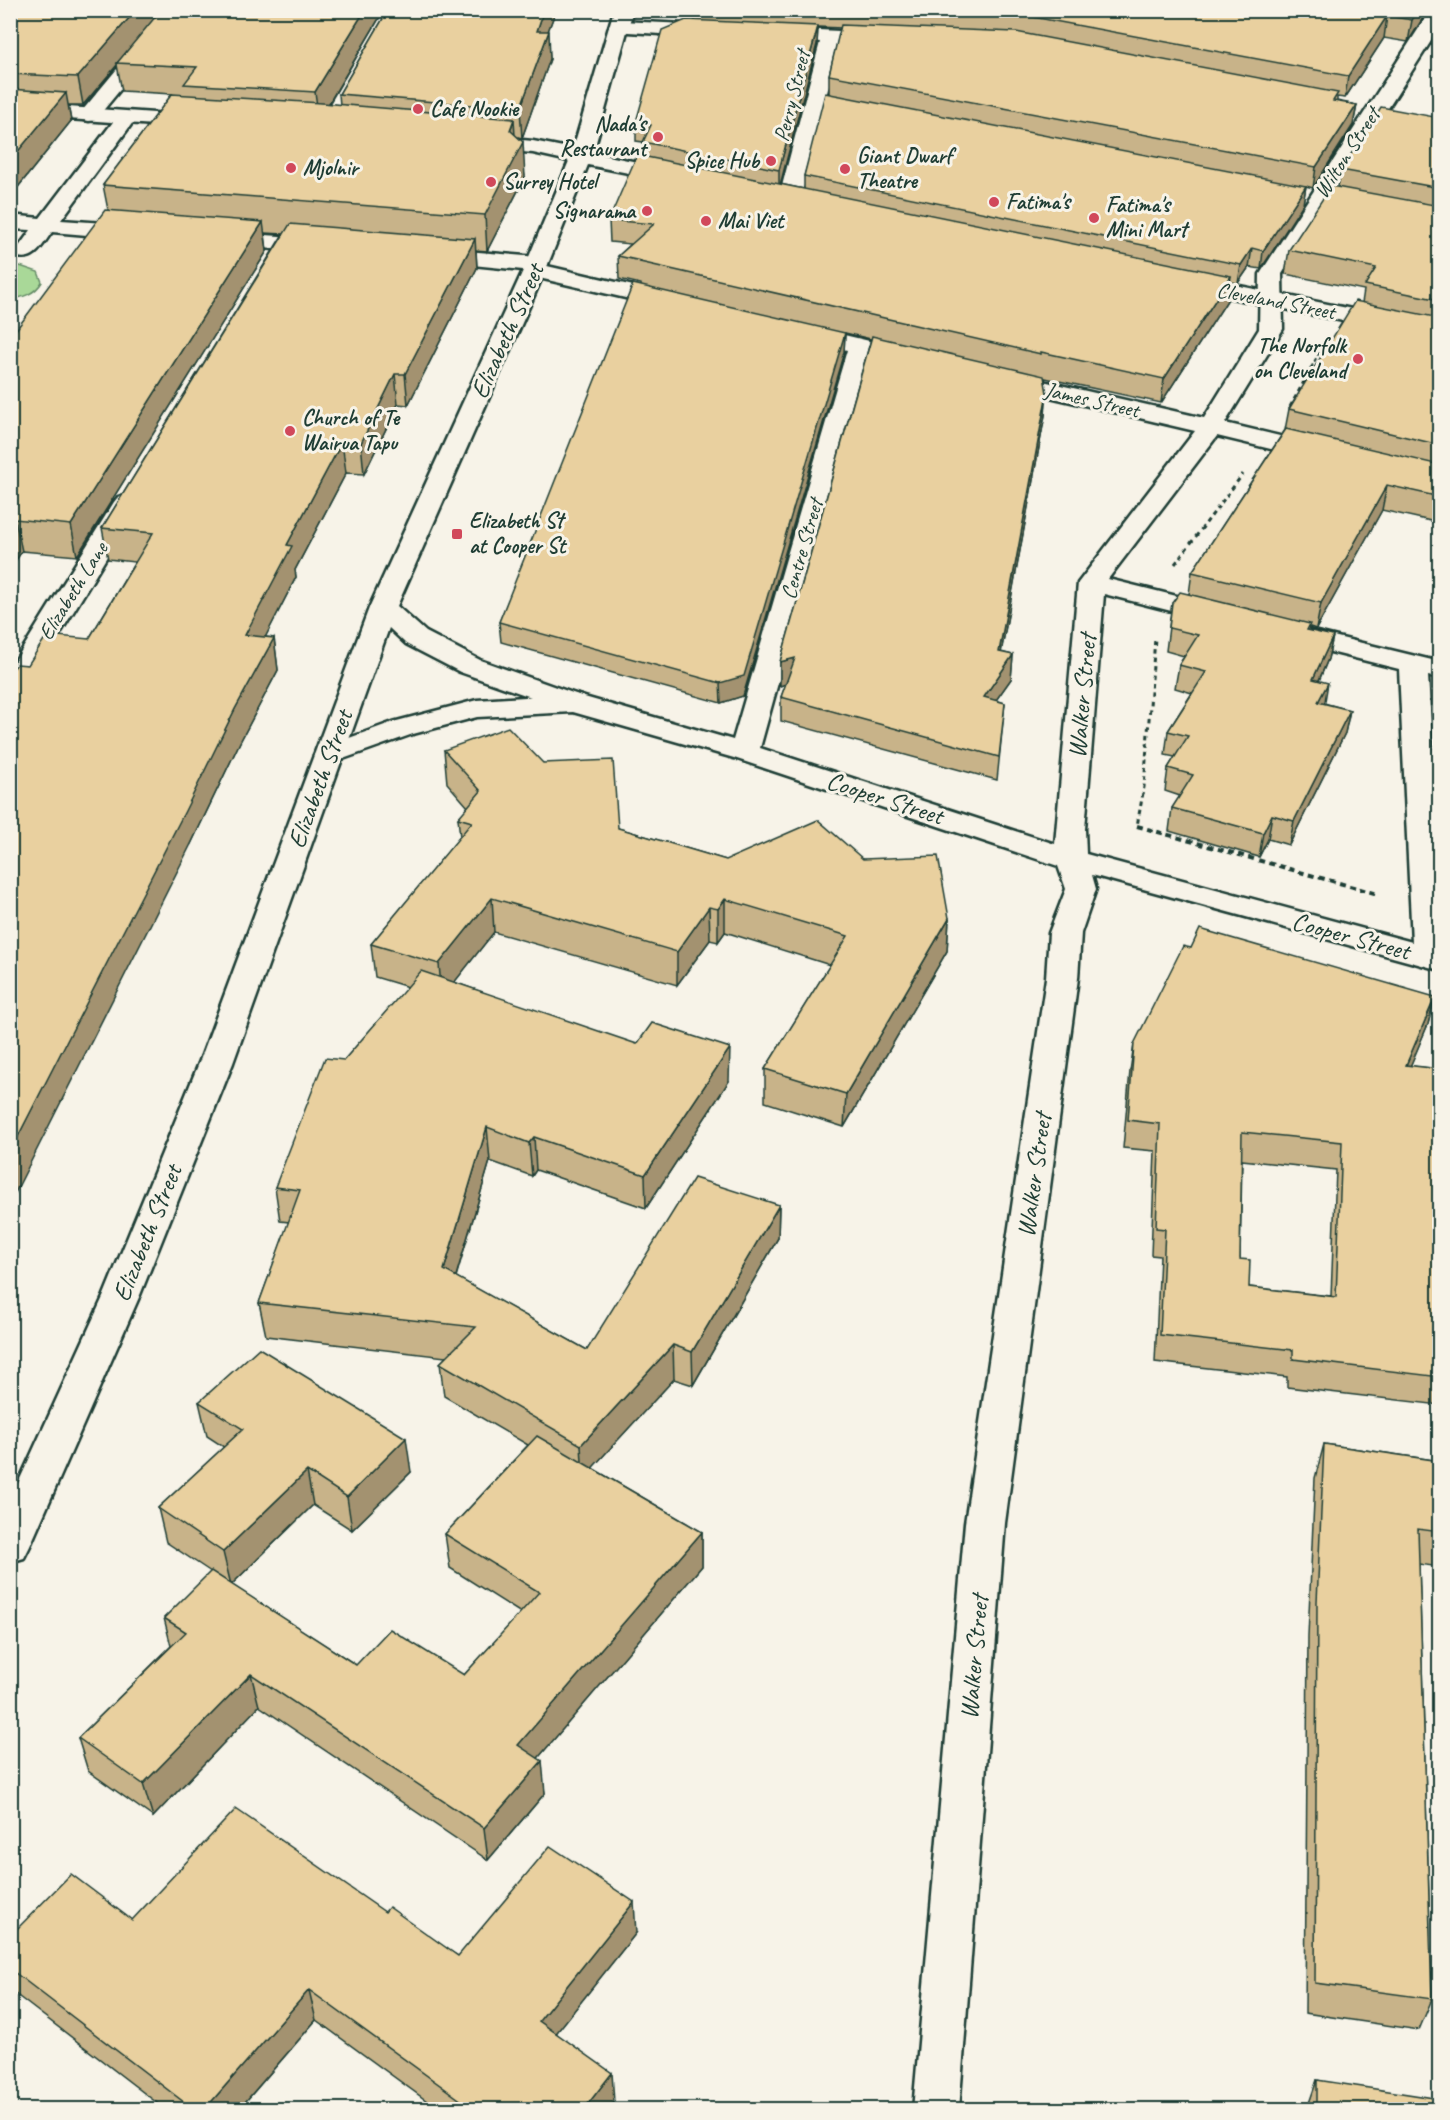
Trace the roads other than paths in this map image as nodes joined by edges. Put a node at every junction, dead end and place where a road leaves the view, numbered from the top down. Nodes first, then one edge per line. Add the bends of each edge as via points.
1 (177, 10) edge
2 (1440, 11) edge
3 (622, 19) edge
4 (728, 32) edge
5 (751, 33) edge
6 (831, 37) junction
7 (902, 40) edge
8 (817, 101) junction
9 (1353, 108) edge
10 (10, 109) edge
11 (1374, 111) junction
12 (886, 114) edge
13 (89, 115) junction
14 (1396, 116) edge
15 (126, 118) junction
16 (220, 123) edge
17 (461, 140) edge
18 (581, 157) junction
19 (699, 182) edge
20 (1295, 194) edge
21 (766, 196) edge
22 (1318, 199) junction
23 (789, 201) junction
24 (1340, 203) edge
25 (812, 206) edge
26 (10, 222) edge
27 (46, 225) junction
28 (156, 234) edge
29 (203, 237) edge
30 (343, 248) edge
31 (26, 252) dead end
32 (411, 254) edge
33 (535, 267) junction
34 (1164, 278) edge
35 (1272, 300) junction
36 (697, 308) edge
37 (778, 327) edge
38 (1440, 334) edge
39 (860, 345) junction
40 (940, 364) edge
41 (985, 375) edge
42 (1210, 428) junction
43 (1348, 460) edge
44 (142, 478) edge
45 (1091, 583) junction
46 (383, 608) junction
47 (1426, 668) edge
48 (10, 693) edge
49 (574, 703) junction
50 (744, 752) junction
51 (329, 755) junction
52 (1071, 860) junction
53 (1434, 959) edge
54 (10, 1546) edge
55 (936, 2109) edge

1 - 13 street
2 - 11 street, Wilton Street
3 - 4 street
3 - 18 street, Elizabeth Street
5 - 6 street
6 - 7 street
6 - 8 street, Perry Street
8 - 12 street
8 - 23 street, Perry Street
9 - 11 street
10 - 13 street
11 - 14 street
11 - 22 street, Wilton Street
13 - 15 street
15 - 16 street
15 - 27 street
17 - 18 street via 533,147
18 - 19 street
18 - 33 street, Elizabeth Street
20 - 22 street
21 - 23 street
22 - 24 street
22 - 35 street, Wilton Street via 1271,274
23 - 25 street
26 - 27 street
27 - 28 street
27 - 31 street
29 - 30 street via 280,254
32 - 33 street
33 - 36 street
33 - 46 street, Elizabeth Street
34 - 35 street, Cleveland Street
35 - 38 street, Cleveland Street
35 - 42 street via 1271,329
37 - 39 street
39 - 40 street
39 - 50 street, Centre Street
41 - 42 street, James Street
42 - 43 street, James Street
42 - 45 street
44 - 48 street, Elizabeth Lane
45 - 47 street
45 - 52 street, Walker Street via 1070,829
46 - 49 street via 416,638 470,666
46 - 51 street, Elizabeth Street
47 - 53 street via 1427,908
49 - 50 street, Cooper Street
49 - 51 street, Cooper Street via 477,709 403,728
50 - 52 street, Cooper Street
51 - 54 street, Elizabeth Street via 207,1085 122,1295
52 - 53 street, Cooper Street
52 - 55 street, Walker Street via 1081,889 1065,933 1062,978 985,1523

